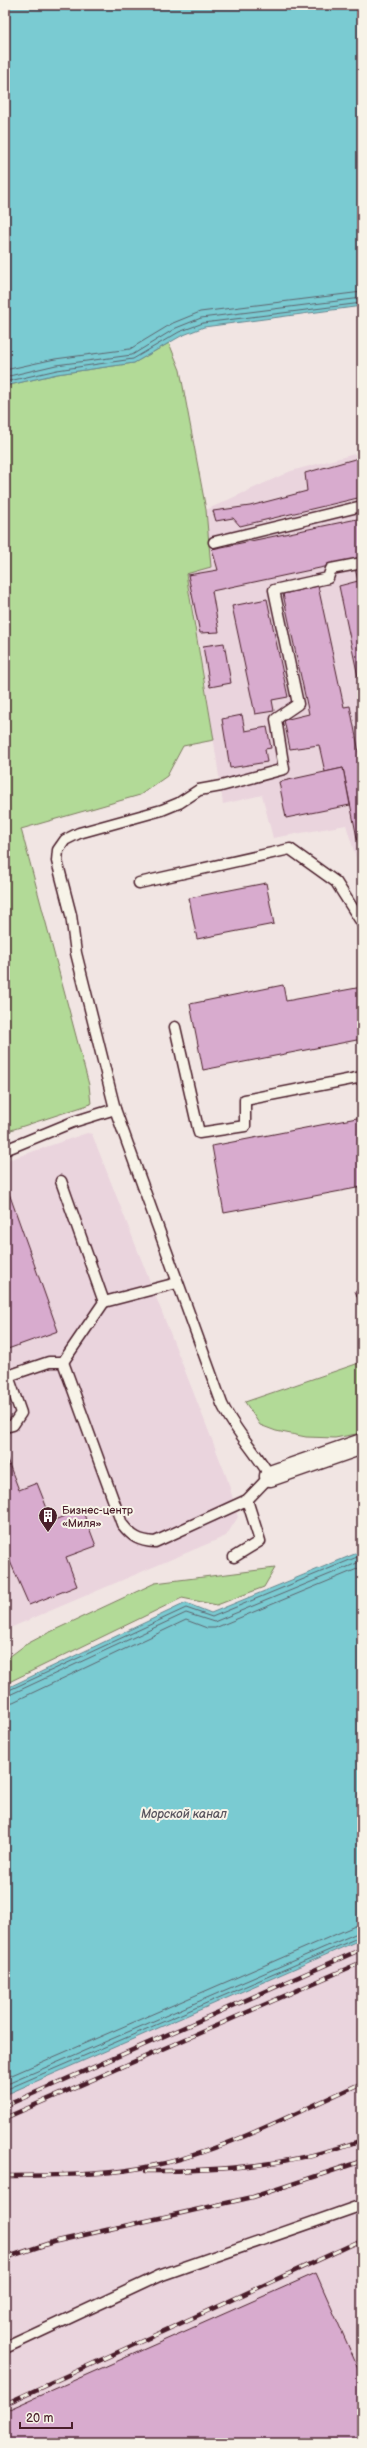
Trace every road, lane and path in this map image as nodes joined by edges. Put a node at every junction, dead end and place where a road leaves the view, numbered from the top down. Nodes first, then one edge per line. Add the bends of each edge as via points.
1 (362, 506) edge
2 (214, 542) dead end
3 (362, 563) edge
4 (139, 884) dead end
5 (362, 923) edge
6 (175, 1027) dead end
7 (362, 1077) edge
8 (116, 1110) junction
9 (5, 1150) edge
10 (60, 1181) dead end
11 (176, 1283) junction
12 (104, 1302) junction
13 (64, 1362) junction
14 (7, 1377) edge
15 (5, 1427) edge
16 (362, 1444) edge
17 (270, 1476) junction
18 (247, 1500) junction
19 (234, 1557) dead end
20 (362, 2205) edge
21 (5, 2348) edge

1 - 2 lane
3 - 8 lane via 331,569 328,578 274,590 298,704 276,719 284,769 199,790 162,810 79,833 66,840 58,850 57,861 72,915 76,953
4 - 5 lane via 290,849 336,882
6 - 7 lane via 199,1133 245,1126 245,1100
8 - 9 lane via 73,1122
8 - 11 lane
10 - 12 lane
11 - 12 lane
11 - 17 lane via 232,1425 260,1459
12 - 13 lane
13 - 14 lane via 49,1362
13 - 18 lane via 122,1524 130,1536 154,1542
14 - 15 lane via 21,1413 13,1424
16 - 17 street
17 - 18 lane
18 - 19 lane via 260,1541
20 - 21 lane via 159,2276

